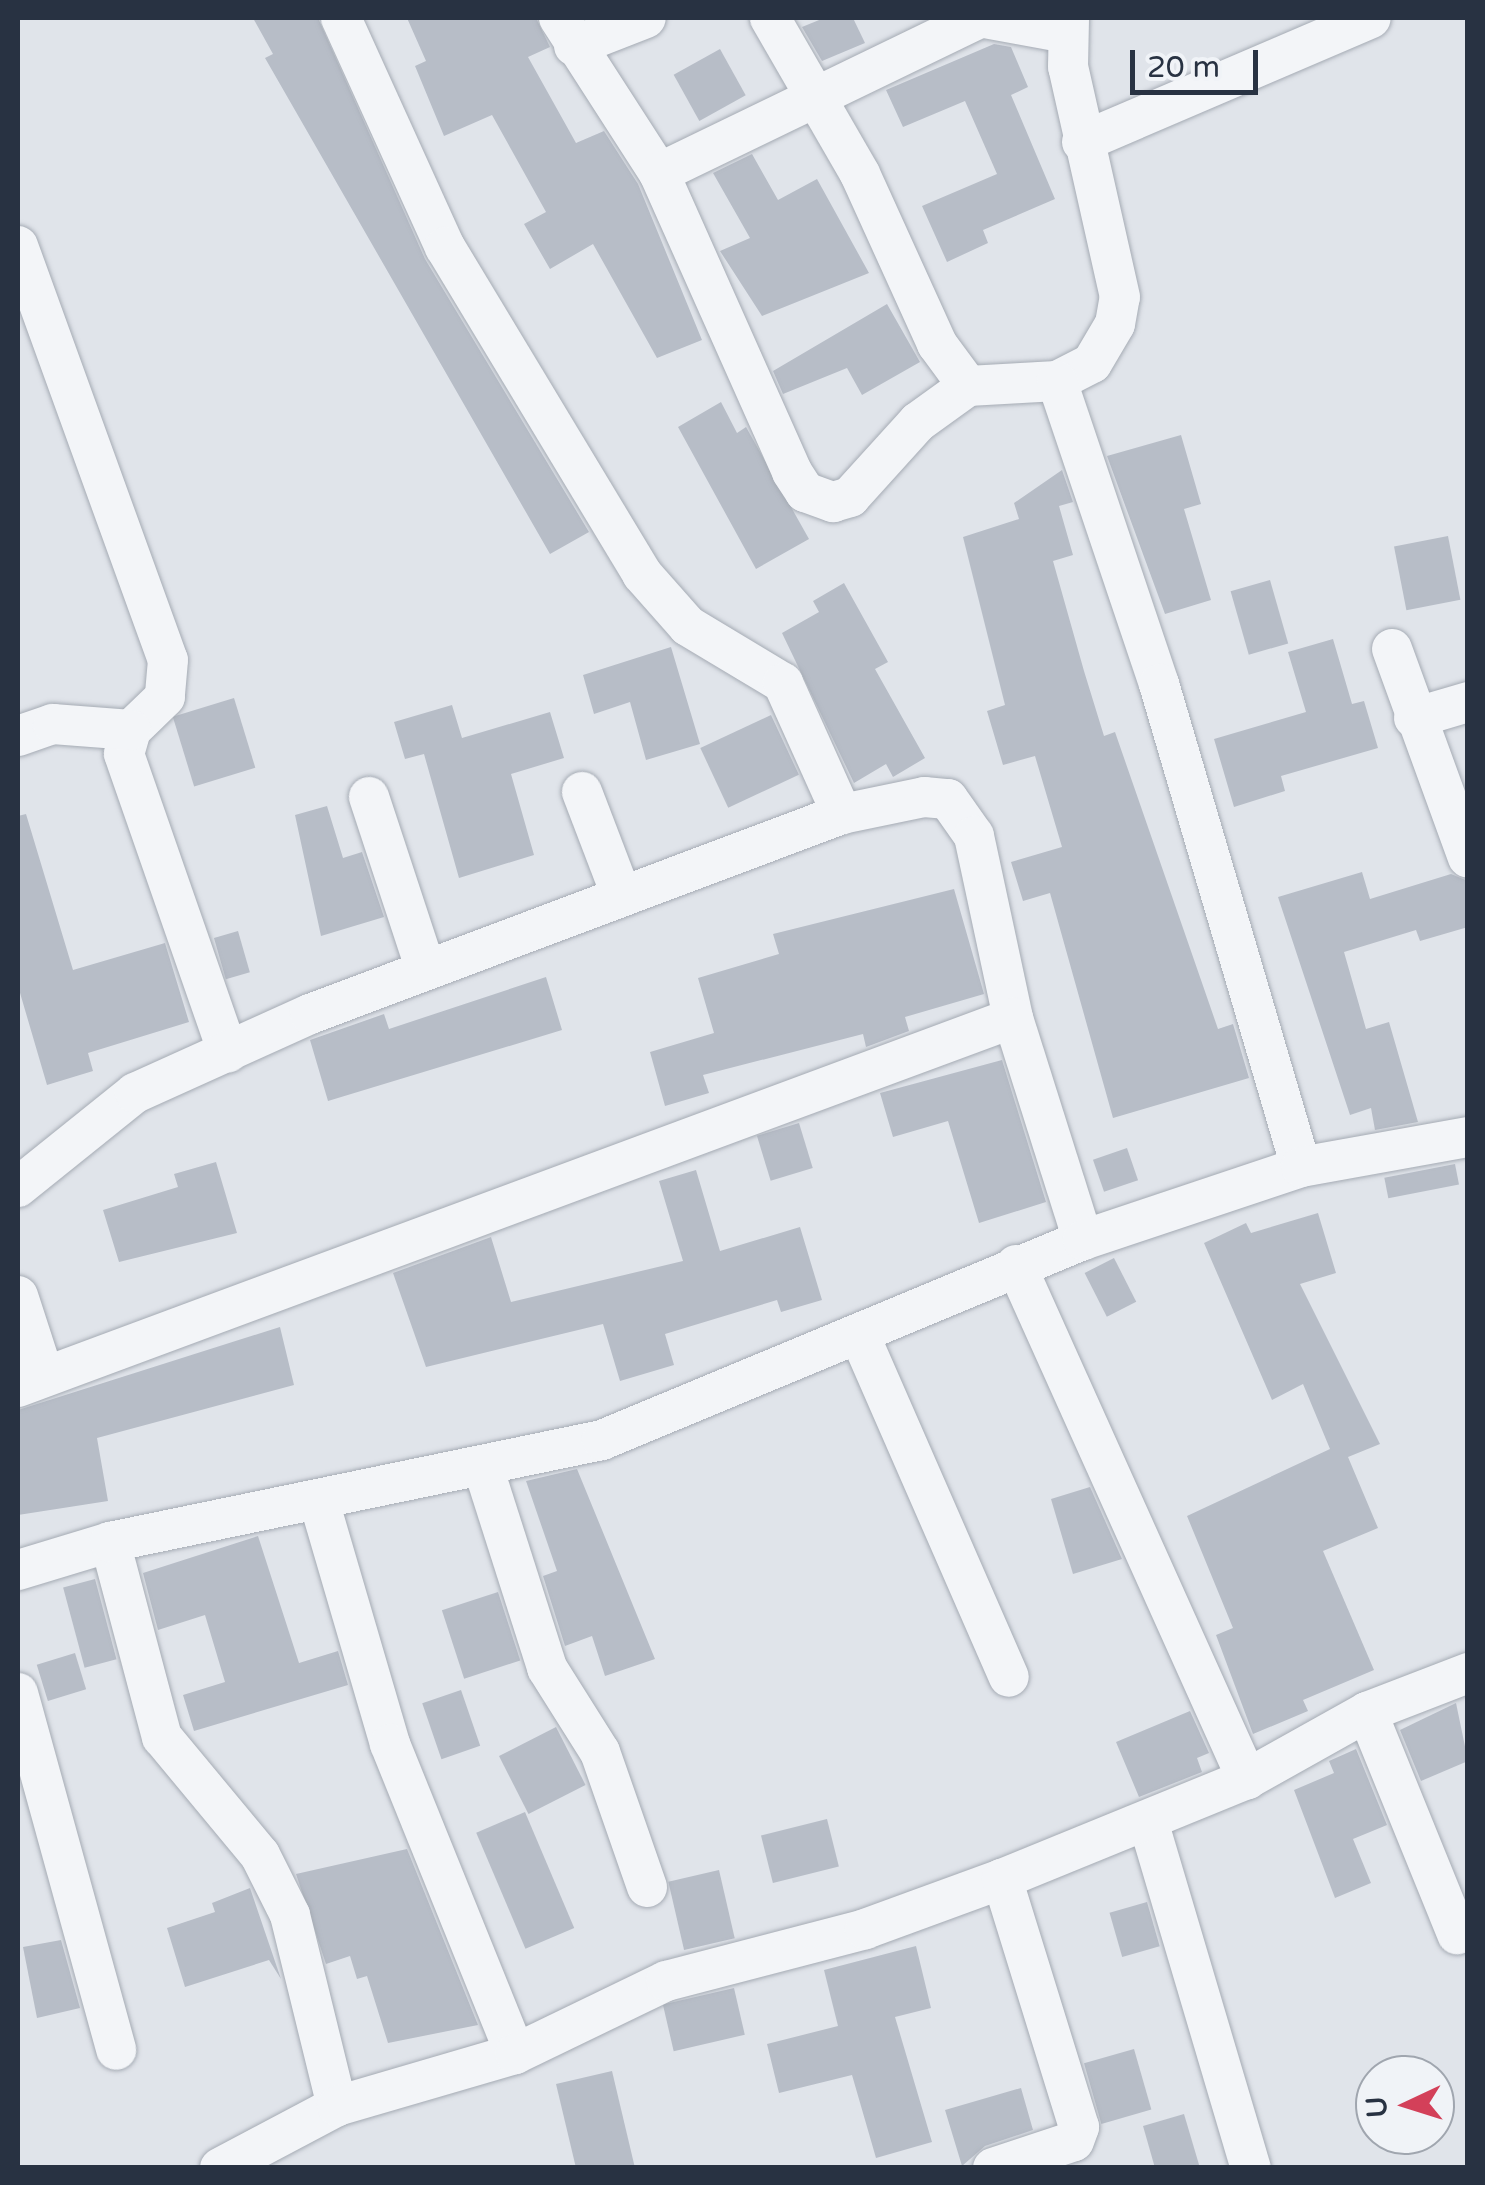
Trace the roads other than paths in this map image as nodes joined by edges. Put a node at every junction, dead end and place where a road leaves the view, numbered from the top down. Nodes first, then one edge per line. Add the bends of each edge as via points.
1 (341, 18) edge
2 (646, 18) edge
3 (770, 18) edge
4 (983, 18) edge
5 (1359, 20) edge
6 (1068, 26) edge
7 (567, 32) edge
8 (808, 95) junction
9 (1082, 142) junction
10 (659, 173) junction
11 (18, 246) edge
12 (1058, 381) junction
13 (968, 386) junction
14 (1392, 649) dead end
15 (1468, 702) edge
16 (1414, 718) junction
17 (131, 730) junction
18 (18, 736) edge
19 (582, 792) dead end
20 (369, 797) dead end
21 (842, 814) junction
22 (1468, 858) edge
23 (621, 894) junction
24 (425, 967) junction
25 (1012, 1018) junction
26 (228, 1052) junction
27 (1468, 1137) edge
28 (1301, 1167) junction
29 (20, 1171) edge
30 (1083, 1240) junction
31 (1016, 1264) junction
32 (18, 1296) edge
33 (859, 1334) junction
34 (30, 1381) edge
35 (484, 1470) junction
36 (319, 1501) junction
37 (110, 1542) junction
38 (18, 1570) edge
39 (1468, 1673) edge
40 (1009, 1677) dead end
41 (18, 1693) edge
42 (1367, 1712) junction
43 (1247, 1780) junction
44 (1148, 1821) junction
45 (1002, 1880) junction
46 (647, 1887) dead end
47 (1457, 1934) dead end
48 (116, 2050) dead end
49 (515, 2054) junction
50 (337, 2106) junction
51 (1005, 2166) edge
52 (220, 2168) edge
53 (1251, 2168) edge

1 - 21 street via 445,247 642,574 688,626 783,683
2 - 7 street
3 - 8 street
4 - 6 street
4 - 8 street
5 - 9 street
6 - 9 street
7 - 10 street
8 - 10 street
8 - 13 street via 845,146 916,306
9 - 12 street via 1120,297 1092,363
10 - 13 street via 805,492 850,498 918,422
11 - 17 street via 168,660 165,697
12 - 13 street
12 - 28 street via 1159,684
14 - 16 street
15 - 16 street
16 - 22 street
17 - 18 street via 54,724
17 - 26 street via 128,782
19 - 23 street
20 - 24 street
21 - 23 street
21 - 25 street via 924,797 948,799 965,814
23 - 24 street
24 - 26 street
25 - 30 street
25 - 34 street via 372,1262
26 - 29 street via 135,1092
27 - 28 street
28 - 30 street
30 - 31 street
31 - 33 street
31 - 43 street
32 - 34 street
33 - 35 street via 711,1402
33 - 40 street
35 - 36 street
35 - 46 street via 547,1668 600,1752
36 - 37 street
36 - 49 street via 390,1744
37 - 38 street
37 - 50 street via 162,1737 260,1855 290,1915
39 - 42 street
41 - 48 street
42 - 43 street
42 - 47 street
43 - 44 street
44 - 45 street
44 - 53 street
45 - 49 street via 864,1929 666,1981
45 - 51 street via 1080,2127 1074,2140
49 - 50 street
50 - 52 street

